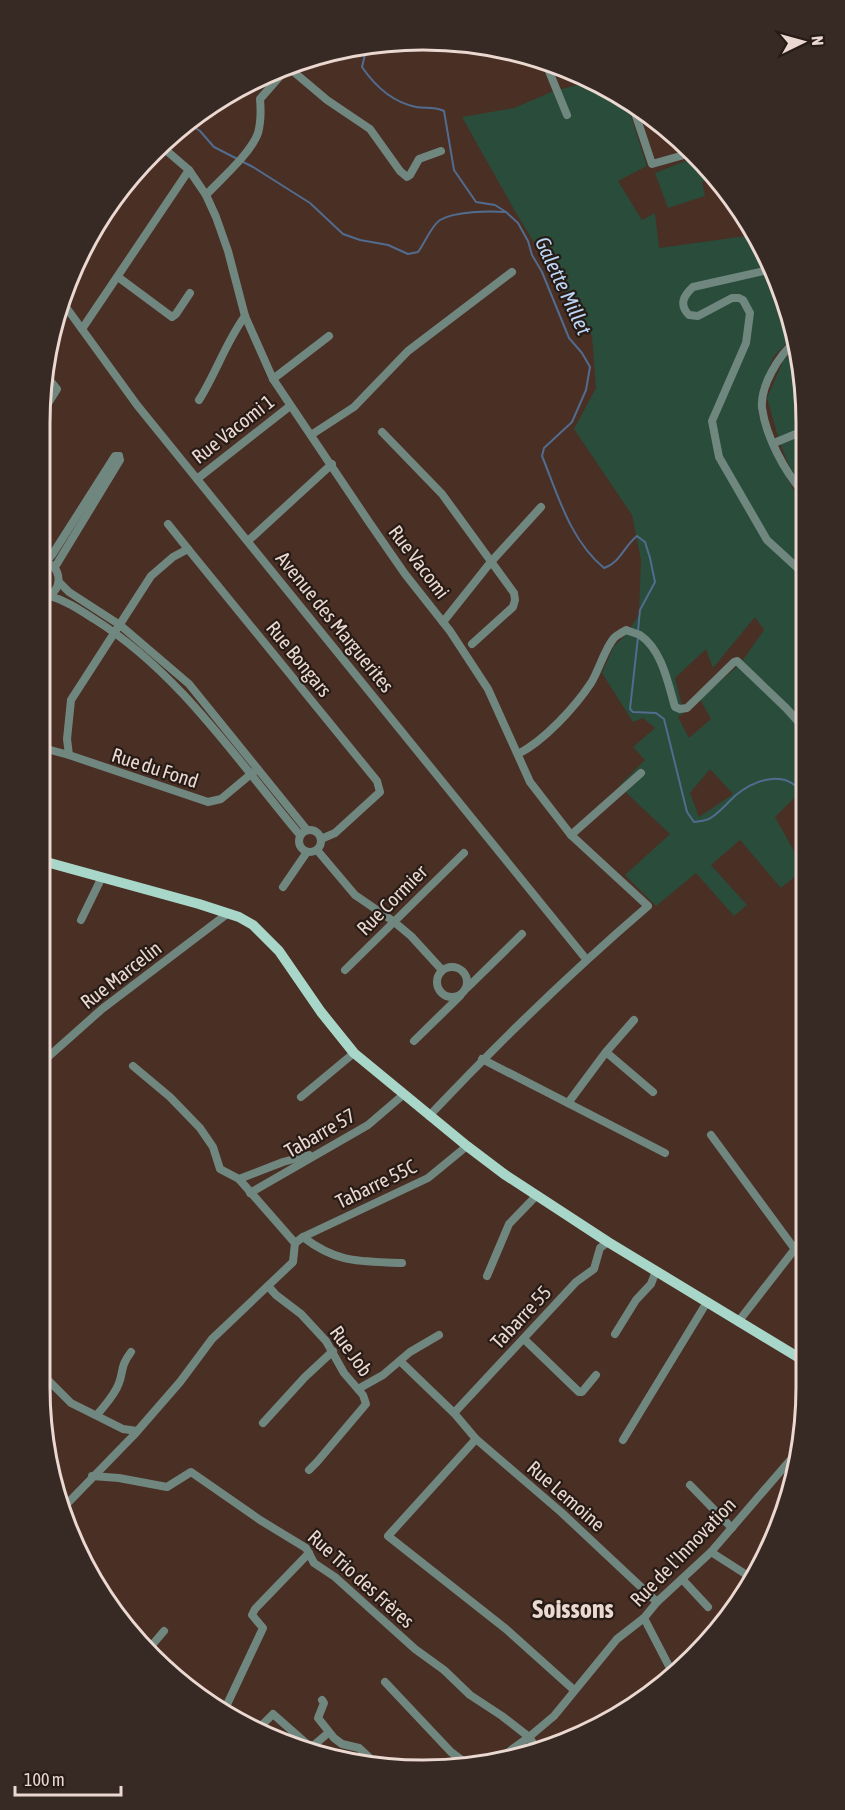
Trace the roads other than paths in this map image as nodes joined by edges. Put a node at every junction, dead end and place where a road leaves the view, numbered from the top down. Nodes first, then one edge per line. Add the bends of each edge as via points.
1 (296, 72) edge
2 (549, 72) edge
3 (276, 80) edge
4 (567, 116) dead end
5 (636, 116) edge
6 (441, 151) dead end
7 (167, 152) edge
8 (682, 156) edge
9 (189, 170) junction
10 (206, 195) junction
11 (763, 271) edge
12 (512, 272) dead end
13 (118, 277) junction
14 (190, 293) dead end
15 (67, 309) edge
16 (245, 316) junction
17 (82, 329) junction
18 (328, 336) dead end
19 (788, 348) edge
20 (273, 379) junction
21 (52, 383) edge
22 (50, 400) edge
23 (199, 400) dead end
24 (290, 405) junction
25 (382, 432) dead end
26 (796, 434) edge
27 (311, 435) junction
28 (774, 443) junction
29 (332, 464) junction
30 (197, 479) junction
31 (796, 483) edge
32 (541, 507) dead end
33 (168, 524) dead end
34 (248, 541) junction
35 (188, 549) junction
36 (49, 557) edge
37 (490, 562) junction
38 (49, 564) edge
39 (55, 567) junction
40 (796, 567) edge
41 (59, 582) junction
42 (50, 596) joint
43 (443, 622) junction
44 (120, 625) junction
45 (115, 633) junction
46 (472, 644) dead end
47 (796, 719) edge
48 (49, 750) edge
49 (518, 754) junction
50 (69, 755) junction
51 (257, 769) junction
52 (641, 773) dead end
53 (250, 775) junction
54 (307, 830) junction
55 (300, 835) junction
56 (572, 835) junction
57 (321, 839) junction
58 (317, 850) junction
59 (307, 852) junction
60 (464, 853) dead end
61 (49, 863) edge
62 (102, 877) junction
63 (283, 887) dead end
64 (227, 914) junction
65 (81, 920) dead end
66 (393, 921) junction
67 (522, 934) dead end
68 (586, 959) junction
69 (345, 970) dead end
70 (442, 970) junction
71 (464, 973) junction
72 (479, 976) junction
73 (467, 988) junction
74 (443, 993) junction
75 (460, 996) junction
76 (447, 1008) junction
77 (634, 1020) dead end
78 (414, 1041) dead end
79 (606, 1052) junction
80 (354, 1053) junction
81 (49, 1056) edge
82 (482, 1059) junction
83 (133, 1066) dead end
84 (653, 1092) dead end
85 (403, 1095) junction
86 (301, 1097) dead end
87 (568, 1103) junction
88 (429, 1116) junction
89 (711, 1135) dead end
90 (467, 1146) junction
91 (319, 1152) junction
92 (664, 1153) dead end
93 (239, 1179) junction
94 (250, 1193) junction
95 (537, 1195) junction
96 (303, 1237) junction
97 (608, 1242) junction
98 (295, 1243) junction
99 (794, 1248) joint
100 (402, 1263) dead end
101 (656, 1271) junction
102 (487, 1276) dead end
103 (268, 1286) junction
104 (707, 1302) junction
105 (738, 1322) junction
106 (615, 1334) dead end
107 (439, 1335) dead end
108 (524, 1340) junction
109 (333, 1350) junction
110 (131, 1352) dead end
111 (796, 1356) edge
112 (400, 1361) junction
113 (596, 1375) dead end
114 (49, 1381) edge
115 (358, 1389) junction
116 (454, 1413) junction
117 (97, 1415) junction
118 (263, 1423) dead end
119 (137, 1431) junction
120 (476, 1439) junction
121 (623, 1440) dead end
122 (787, 1464) edge
123 (309, 1470) dead end
124 (92, 1476) junction
125 (690, 1485) dead end
126 (68, 1503) edge
127 (732, 1528) junction
128 (711, 1552) junction
129 (309, 1553) junction
130 (746, 1574) edge
131 (682, 1579) junction
132 (657, 1602) junction
133 (708, 1606) dead end
134 (644, 1618) junction
135 (164, 1631) dead end
136 (153, 1644) edge
137 (669, 1667) edge
138 (385, 1682) dead end
139 (574, 1690) junction
140 (322, 1700) dead end
141 (226, 1705) edge
142 (263, 1724) edge
143 (328, 1733) junction
144 (529, 1737) junction
145 (304, 1741) edge
146 (533, 1744) edge
147 (315, 1745) edge
148 (512, 1749) edge
149 (367, 1756) edge
150 (460, 1758) edge

1 - 6 street via 327,100 370,129 407,177 419,159
2 - 4 street
3 - 10 street via 260,99 258,134 240,160
5 - 8 street via 650,162
7 - 9 street, Rue Vacomi
9 - 10 street, Rue Vacomi
9 - 13 street
10 - 16 street, Rue Vacomi via 228,251
11 - 40 street via 693,287 682,301 689,315 698,316 739,298 750,313 746,343 712,421 719,457 767,540
12 - 27 street via 408,351 354,407
13 - 14 street via 172,317
13 - 17 street
15 - 17 street, Avenue des Marguerites
16 - 20 street, Rue Vacomi
16 - 23 street
17 - 30 street, Avenue des Marguerites
18 - 20 street
19 - 28 street via 778,357 763,395 762,407
20 - 24 street, Rue Vacomi
21 - 22 street via 57,389
24 - 27 street, Rue Vacomi
24 - 30 street, Rue Vacomi 1
25 - 37 street via 442,494
26 - 28 street
27 - 29 street, Rue Vacomi
28 - 31 street
29 - 34 street
29 - 43 street, Rue Vacomi via 405,574
30 - 34 street, Avenue des Marguerites
32 - 37 street
33 - 35 street, Rue Bongars
34 - 68 street, Avenue des Marguerites
35 - 44 street via 151,576
35 - 57 street, Rue Bongars via 377,781 380,792 335,834
36 - 39 street via 115,456 119,456
37 - 43 street
37 - 46 street via 510,586 515,600 513,607
38 - 39 street
39 - 41 street
41 - 42 street
41 - 44 street
42 - 45 street
43 - 49 street, Rue Vacomi via 488,689
44 - 45 street
44 - 51 street via 189,684
45 - 50 street via 71,700
45 - 53 street via 182,691
47 - 49 street via 737,661 687,708 675,707 659,658 649,643 626,630 615,637 576,702 547,735
48 - 50 street, Rue du Fond
49 - 56 street, Rue Vacomi via 530,782
50 - 53 street, Rue du Fond via 208,802 221,799
51 - 53 street, Rue du Fond
51 - 54 street
52 - 56 street
53 - 55 street
54 - 55 street
54 - 57 street via 316,831
55 - 59 street via 299,846
56 - 68 street, Rue Vacomi via 648,906
57 - 58 street
58 - 59 street
58 - 66 street via 355,895
59 - 63 street
60 - 66 street, Rue Cormier
61 - 62 main road
62 - 64 main road
62 - 65 street
64 - 80 main road via 253,925 279,951
64 - 81 street, Rue Marcelin via 102,1009
66 - 69 street, Rue Cormier
66 - 70 street
67 - 72 street
68 - 82 street
70 - 71 street via 454,967
70 - 74 street via 437,982
71 - 72 street
71 - 73 street
72 - 73 street
73 - 75 street
74 - 75 street
74 - 76 street
75 - 76 street
76 - 78 street
77 - 79 street
79 - 84 street
79 - 87 street
80 - 85 main road
80 - 86 street
82 - 87 street
82 - 88 street
83 - 93 street via 186,1112 213,1147 220,1168
85 - 88 main road
85 - 91 street, Tabarre 57 via 368,1125
87 - 92 street
88 - 90 main road
89 - 99 street
90 - 95 main road
90 - 96 street, Tabarre 55C via 428,1178
91 - 93 street
91 - 94 street, Tabarre 57
93 - 94 street
94 - 98 street
95 - 97 main road
95 - 102 street via 509,1224
96 - 98 street, Tabarre 55C
96 - 100 street via 325,1251 356,1262
97 - 101 main road
97 - 108 street, Tabarre 55 via 600,1248 594,1269 576,1282
98 - 103 street via 293,1262
99 - 105 street
101 - 104 main road
101 - 106 street
103 - 109 street, Rue Job
103 - 119 street via 212,1339
104 - 105 main road
104 - 121 street
105 - 111 main road
107 - 112 street
108 - 113 street via 579,1392
108 - 116 street, Tabarre 55
109 - 115 street, Rue Job via 344,1373
109 - 118 street
110 - 117 street via 121,1368 116,1390
112 - 115 street
112 - 116 street, Rue Lemoine
114 - 117 street via 71,1403
115 - 123 street, Rue Job via 366,1404
116 - 120 street, Rue Lemoine
117 - 119 street via 123,1429
119 - 124 street
120 - 132 street, Rue Lemoine
120 - 139 street via 388,1536 506,1629
122 - 127 street, Rue de l'Innovation
124 - 126 street
124 - 129 street, Rue Trio des Frères via 167,1487 191,1472
125 - 127 street
127 - 128 street, Rue de l'Innovation
128 - 130 street
128 - 131 street, Rue de l'Innovation
129 - 141 street via 255,1609 252,1615 263,1628
129 - 144 street, Rue Trio des Frères via 314,1563 470,1695
131 - 132 street, Rue de l'Innovation
131 - 133 street
132 - 134 street, Rue de l'Innovation
134 - 137 street
134 - 139 street, Rue de l'Innovation via 617,1639
135 - 136 street
138 - 150 street
139 - 144 street, Rue de l'Innovation via 554,1716
140 - 143 street via 318,1718
142 - 145 street via 273,1714
143 - 147 street
143 - 149 street
144 - 146 street, Rue Trio des Frères
144 - 148 street, Rue de l'Innovation

